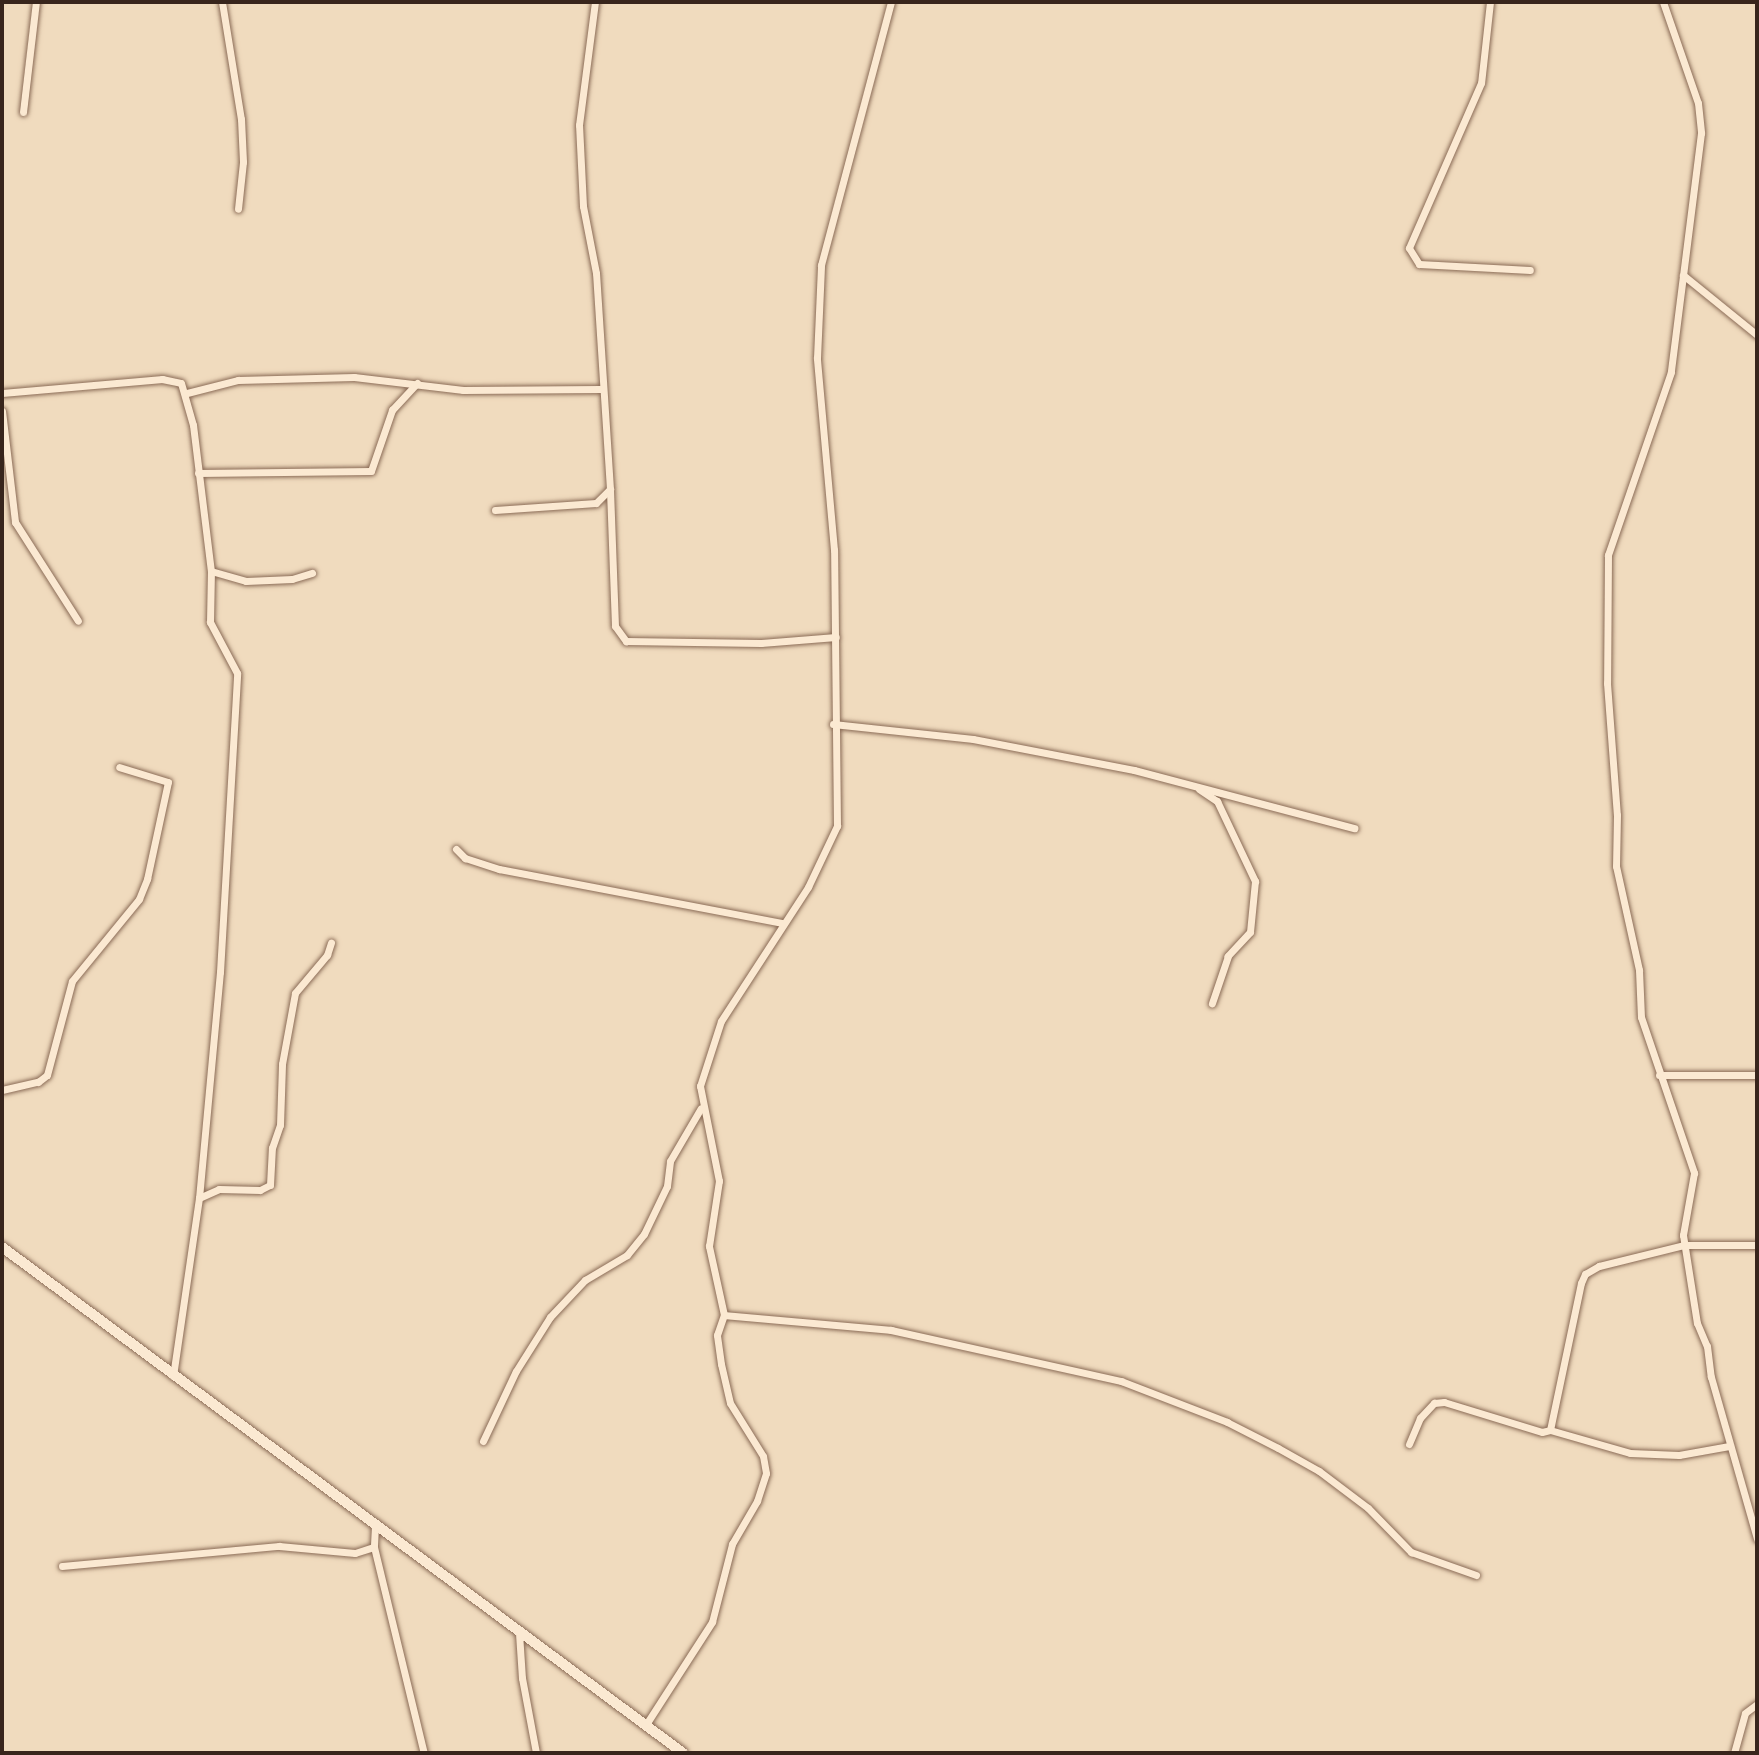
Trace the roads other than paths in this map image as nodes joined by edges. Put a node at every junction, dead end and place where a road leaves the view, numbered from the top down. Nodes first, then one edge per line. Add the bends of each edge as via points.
1 (36, 2) edge
2 (222, 2) edge
3 (595, 2) edge
4 (891, 2) edge
5 (1490, 2) edge
6 (1663, 2) edge
7 (23, 112) dead end
8 (238, 209) dead end
9 (1530, 270) dead end
10 (1684, 275) junction
11 (1757, 335) edge
12 (418, 382) junction
13 (600, 389) junction
14 (2, 393) edge
15 (187, 393) junction
16 (2, 411) edge
17 (198, 473) junction
18 (610, 489) junction
19 (495, 510) dead end
20 (211, 571) junction
21 (312, 573) dead end
22 (78, 621) dead end
23 (836, 637) junction
24 (833, 724) junction
25 (119, 767) dead end
26 (1176, 779) junction
27 (1354, 828) dead end
28 (456, 849) dead end
29 (783, 923) junction
30 (331, 943) dead end
31 (1212, 1003) dead end
32 (1658, 1075) junction
33 (1757, 1075) edge
34 (2, 1090) edge
35 (701, 1107) junction
36 (199, 1198) junction
37 (1684, 1245) junction
38 (1757, 1245) edge
39 (2, 1247) edge
40 (724, 1315) junction
41 (173, 1376) junction
42 (1550, 1430) junction
43 (483, 1441) dead end
44 (1409, 1444) dead end
45 (1730, 1446) junction
46 (374, 1526) junction
47 (1757, 1539) edge
48 (374, 1547) junction
49 (62, 1566) dead end
50 (1476, 1575) dead end
51 (519, 1633) junction
52 (1757, 1704) edge
53 (645, 1726) junction
54 (424, 1753) edge
55 (536, 1753) edge
56 (684, 1753) edge
57 (1735, 1753) edge

1 - 7 street
2 - 8 street via 241,120
3 - 13 street via 579,125 583,206 596,273
4 - 23 street via 821,265 817,358 834,550
5 - 9 street via 1481,83 1409,248 1419,264
6 - 10 street via 1698,103 1700,133
10 - 11 street
10 - 32 street via 1663,401 1628,485 1612,533 1606,571 1608,726 1618,881 1639,970 1641,1017
12 - 13 street via 463,390
12 - 15 street via 354,377 238,380
12 - 17 street via 392,410 371,471
13 - 18 street
14 - 15 street via 162,379 181,383
15 - 17 street
16 - 22 street via 15,522
17 - 20 street
18 - 19 street via 596,503
18 - 23 street via 615,626 626,641 761,643
20 - 21 street via 246,581 292,579
20 - 36 street via 210,622 237,673 220,972
23 - 24 street
24 - 26 street via 973,739
24 - 29 street via 840,783 837,826 808,887
25 - 34 street via 168,782 147,879 139,899 72,981 47,1075 38,1082
26 - 27 street
26 - 31 street via 1217,801 1255,881 1250,932 1228,956
28 - 29 street via 465,858 499,869
29 - 35 street via 721,1021 699,1086
30 - 36 street via 327,955 295,993 282,1064 280,1125 272,1148 270,1185 260,1191 219,1189
32 - 33 street
32 - 37 street via 1695,1179
35 - 40 street via 719,1181 709,1246
35 - 43 street via 670,1161 667,1186 644,1234 626,1255 580,1285 550,1317 516,1371
36 - 41 street
37 - 38 street
37 - 42 street via 1632,1256 1585,1275
37 - 45 street via 1697,1323 1707,1346
39 - 41 street
40 - 50 street via 891,1329 1121,1381 1227,1422 1278,1448 1319,1471 1368,1508 1411,1552
40 - 53 street via 717,1335 730,1403 763,1456 766,1473 757,1501 732,1544 712,1622
41 - 46 street
42 - 44 street via 1542,1432 1444,1402 1434,1403 1420,1418
42 - 45 street via 1630,1453 1679,1455
45 - 47 street
46 - 48 street
46 - 51 street
48 - 49 street via 355,1553 279,1546
48 - 54 street
51 - 53 street
51 - 55 street
52 - 57 street via 1745,1713
53 - 56 street

